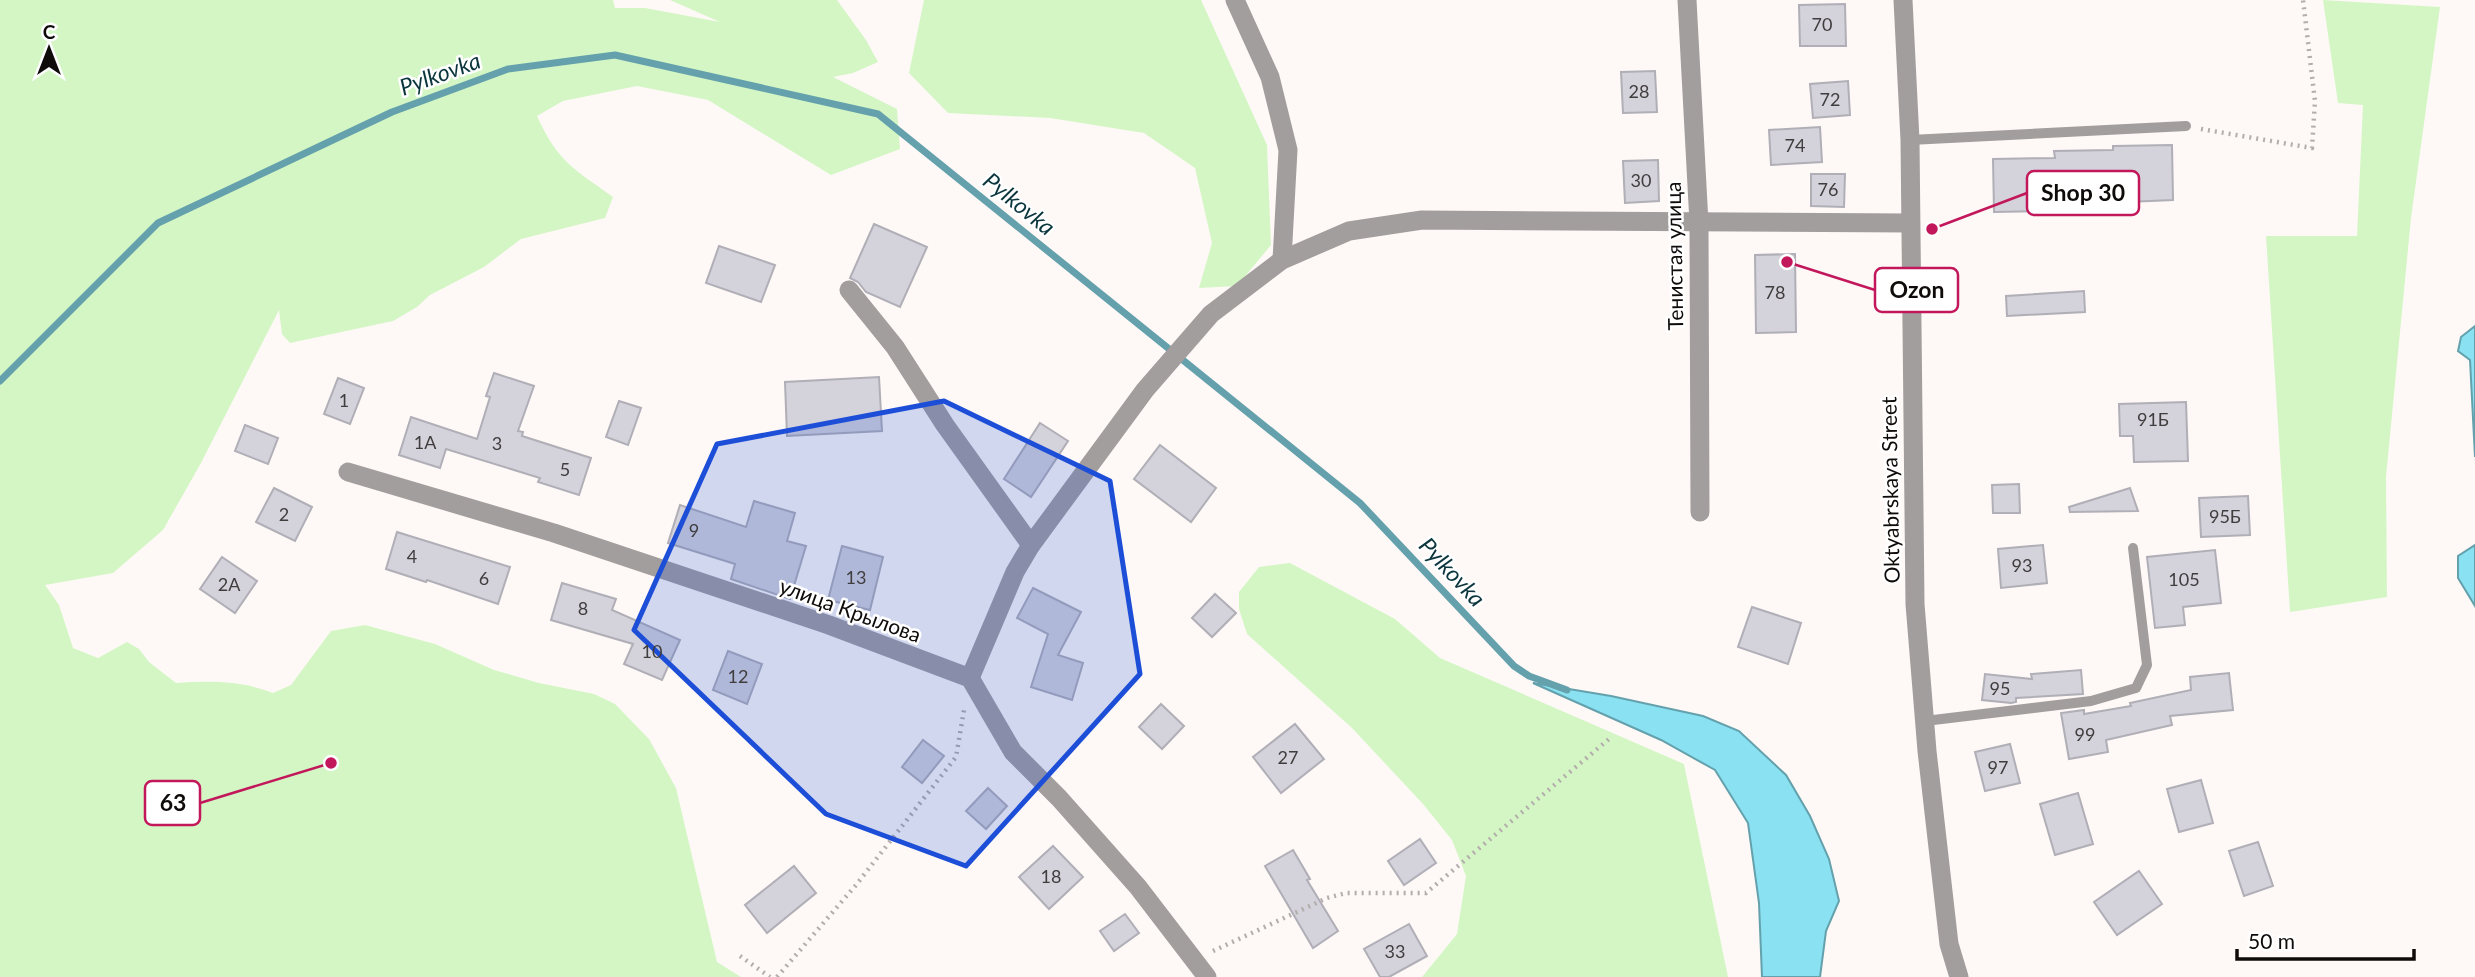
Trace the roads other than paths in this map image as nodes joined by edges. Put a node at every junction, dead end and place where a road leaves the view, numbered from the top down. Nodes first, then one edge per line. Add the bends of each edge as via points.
1 (1235, 0) edge
2 (1687, 0) edge
3 (1903, 0) edge
4 (2186, 126) road end
5 (1910, 140) junction
6 (1699, 223) junction
7 (1910, 223) junction
8 (1282, 260) junction
9 (849, 290) dead end
10 (348, 471) dead end
11 (1700, 512) dead end
12 (1031, 544) junction
13 (2133, 548) dead end
14 (970, 678) junction
15 (1925, 721) junction
16 (1207, 977) edge
17 (1959, 977) edge

1 - 8 street via 1270,78 1288,150
2 - 6 street, Тенистая улица
3 - 5 street, Oktyabrskaya Street
4 - 5 lane
5 - 7 street, Oktyabrskaya Street
6 - 7 street
6 - 8 street via 1422,220 1349,230
6 - 11 street, Тенистая улица
7 - 15 street, Oktyabrskaya Street via 1915,604
8 - 12 street via 1211,314 1144,390
9 - 12 street via 895,347
10 - 14 street, улица Крылова via 554,533 829,625
12 - 14 street
13 - 15 lane via 2147,665 2136,688 2091,701
14 - 16 street via 1013,752 1138,887
15 - 17 street, Oktyabrskaya Street via 1949,944

